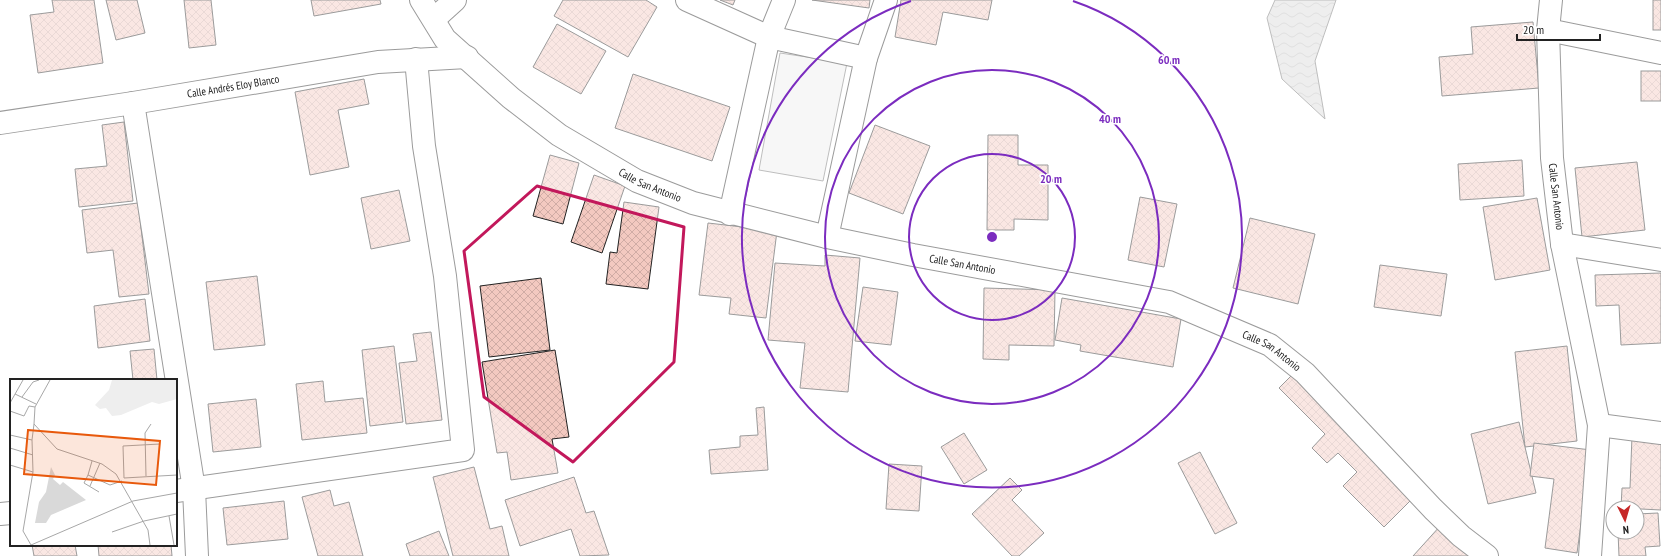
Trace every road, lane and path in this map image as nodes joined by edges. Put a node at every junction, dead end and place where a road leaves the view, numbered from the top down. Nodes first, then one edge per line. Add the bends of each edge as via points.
1 (421, 0) edge
2 (455, 0) edge
3 (686, 0) edge
4 (784, 0) edge
5 (886, 0) edge
6 (1550, 0) edge
7 (434, 19) junction
8 (1548, 30) junction
9 (769, 37) junction
10 (1661, 53) edge
11 (467, 58) junction
12 (866, 58) junction
13 (416, 59) junction
14 (133, 103) junction
15 (0, 123) edge
16 (730, 214) junction
17 (827, 237) junction
18 (1562, 244) junction
19 (1661, 260) edge
20 (170, 379) edge
21 (1599, 425) junction
22 (177, 430) edge
23 (1661, 433) edge
24 (185, 490) edge
25 (10, 513) edge
26 (0, 514) edge
27 (197, 556) edge
28 (1487, 556) edge
29 (1590, 556) edge

1 - 7 street, Calle San Antonio
2 - 7 street
3 - 9 street
4 - 9 street
5 - 12 street
6 - 8 street, Calle San Antonio
7 - 11 street, Calle San Antonio via 445,39
8 - 10 street
8 - 18 street, Calle San Antonio via 1552,158
9 - 12 street
9 - 16 street
11 - 13 street, Calle Andrés Eloy Blanco
11 - 16 street, Calle San Antonio via 511,98 559,135 637,182
12 - 17 street
13 - 14 street, Calle Andrés Eloy Blanco via 378,62
13 - 24 street via 424,146 445,276 463,450
14 - 15 street, Calle Andrés Eloy Blanco
14 - 20 street
16 - 17 street, Calle San Antonio
17 - 28 street, Calle San Antonio via 1169,302 1270,345 1305,373 1433,509
18 - 19 street
18 - 21 street, Calle San Antonio
21 - 23 street
21 - 29 street, Calle San Antonio
22 - 24 street
24 - 27 street
25 - 26 street

